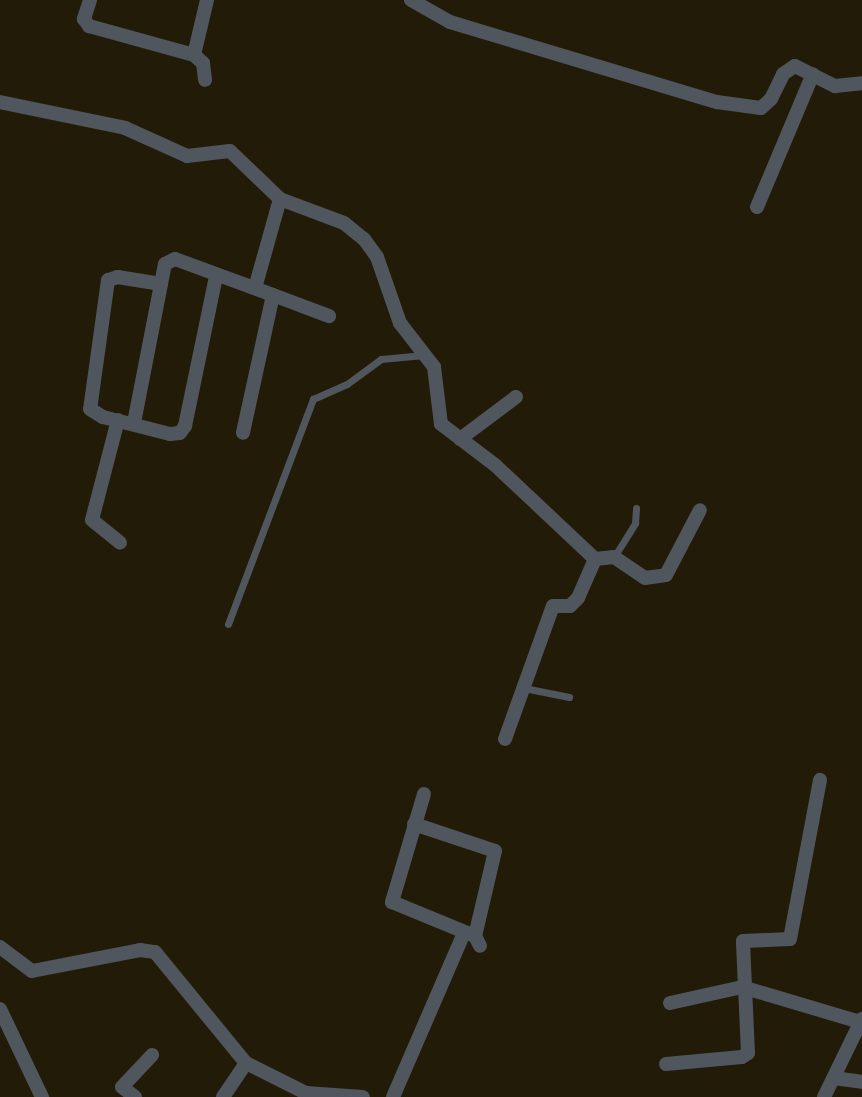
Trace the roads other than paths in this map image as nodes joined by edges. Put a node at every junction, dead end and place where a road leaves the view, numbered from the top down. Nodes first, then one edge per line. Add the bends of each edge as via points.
1 (90, 0) edge
2 (207, 0) edge
3 (411, 0) edge
4 (194, 55) junction
5 (813, 74) junction
6 (205, 80) dead end
7 (862, 83) edge
8 (0, 102) edge
9 (280, 199) junction
10 (757, 207) dead end
11 (216, 276) junction
12 (161, 284) junction
13 (255, 289) junction
14 (273, 295) junction
15 (330, 316) dead end
16 (425, 355) junction
17 (516, 397) dead end
18 (118, 420) junction
19 (134, 423) junction
20 (243, 433) dead end
21 (460, 439) junction
22 (636, 508) dead end
23 (700, 510) dead end
24 (120, 543) dead end
25 (614, 557) junction
26 (595, 559) junction
27 (228, 624) dead end
28 (524, 688) junction
29 (569, 697) dead end
30 (505, 738) dead end
31 (820, 780) dead end
32 (424, 794) dead end
33 (414, 824) junction
34 (473, 938) junction
35 (0, 947) edge
36 (743, 987) junction
37 (670, 1003) dead end
38 (0, 1009) edge
39 (861, 1021) edge
40 (152, 1055) dead end
41 (246, 1063) junction
42 (666, 1063) dead end
43 (834, 1078) junction
44 (862, 1082) edge
45 (42, 1097) edge
46 (135, 1097) edge
47 (223, 1097) edge
48 (363, 1097) edge
49 (393, 1097) edge
50 (824, 1097) edge

1 - 4 street via 84,19 89,26
2 - 4 street
3 - 5 street via 450,22 717,102 761,108 788,68 804,68
4 - 6 street via 204,63
5 - 7 street via 835,86
5 - 10 street
8 - 9 street via 125,128 187,156 230,151
9 - 13 street
9 - 16 street via 344,223 364,239 377,257 400,323
11 - 12 street via 171,260 165,264
11 - 13 street
11 - 19 street via 185,426 170,435
12 - 18 street via 118,277 108,280 90,409
12 - 19 street
13 - 14 street
14 - 15 street
14 - 20 street
16 - 21 street via 434,367 442,424
16 - 27 lane via 381,359 347,384 313,399
17 - 21 street
18 - 19 street
18 - 24 street via 92,520
21 - 26 street via 495,465
22 - 25 lane via 635,523
23 - 25 street via 666,575 645,578
25 - 26 street
26 - 28 street via 578,598 570,606 553,606
28 - 29 lane
28 - 30 street
31 - 36 street via 790,939 744,939
32 - 33 street
33 - 34 street via 392,902
33 - 34 street via 495,851
34 - 49 street
35 - 41 street via 32,971 140,950 155,952
36 - 37 street
36 - 39 street
36 - 42 street via 748,1052 742,1057
38 - 45 street
39 - 43 street
40 - 46 street via 122,1087
41 - 47 street
41 - 48 street via 306,1093
43 - 44 street
43 - 50 street

